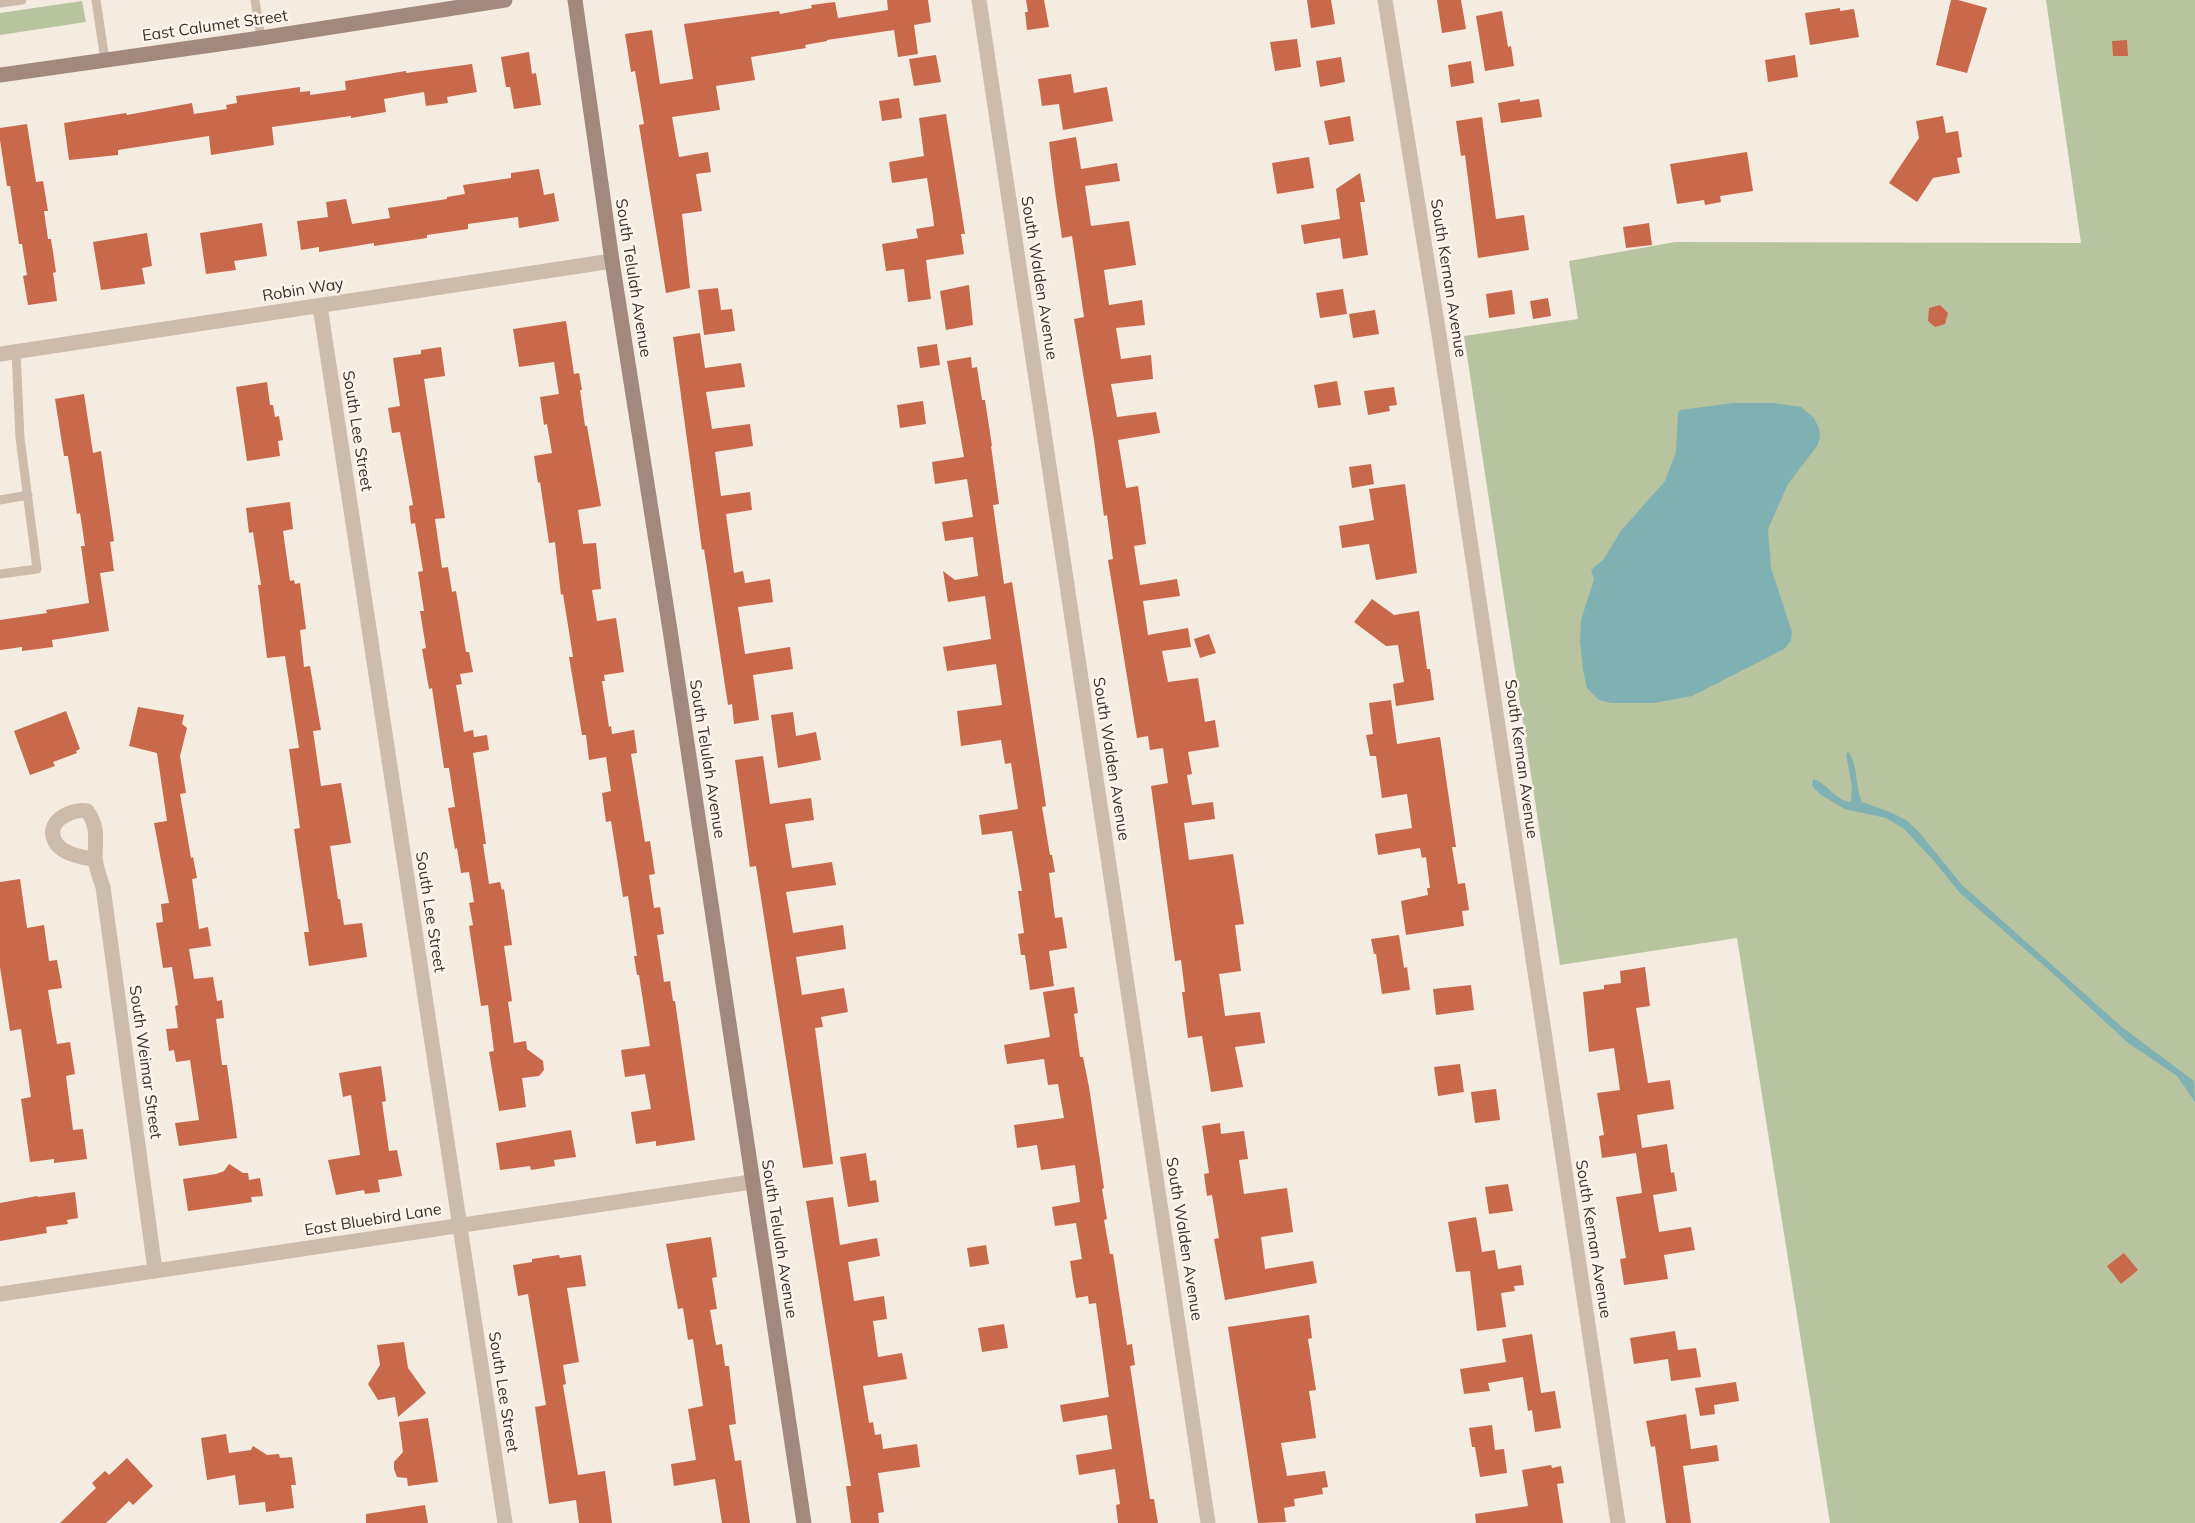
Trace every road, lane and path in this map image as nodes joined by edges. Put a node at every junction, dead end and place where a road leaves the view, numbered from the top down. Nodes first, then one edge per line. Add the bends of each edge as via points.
1 (22, 0) edge
2 (96, 0) edge
3 (255, 0) edge
4 (505, 0) edge
5 (575, 0) edge
6 (979, 0) edge
7 (1385, 0) edge
8 (0, 3) edge
9 (261, 38) junction
10 (105, 60) junction
11 (0, 75) edge
12 (612, 261) junction
13 (320, 306) junction
14 (16, 352) junction
15 (0, 354) edge
16 (28, 495) junction
17 (0, 500) edge
18 (0, 574) edge
19 (95, 860) dead end
20 (751, 1182) junction
21 (459, 1224) junction
22 (155, 1270) junction
23 (0, 1294) edge
24 (504, 1523) edge
25 (804, 1523) edge
26 (1208, 1523) edge
27 (1618, 1523) edge

1 - 8 lane
2 - 10 lane
3 - 9 lane
4 - 9 street, East Calumet Street
5 - 12 street, South Telulah Avenue
6 - 26 street, South Walden Avenue
7 - 27 street, South Kernan Avenue
9 - 10 street, East Calumet Street
10 - 11 street, East Calumet Street
12 - 13 street, Robin Way
12 - 20 street, South Telulah Avenue
13 - 14 street, Robin Way
13 - 21 street, South Lee Street
14 - 15 street, Robin Way
14 - 16 lane via 20,438
16 - 17 lane
16 - 18 lane via 37,569
19 - 22 street, South Weimar Street via 103,887
20 - 21 street, East Bluebird Lane
20 - 25 street, South Telulah Avenue
21 - 22 street, East Bluebird Lane
21 - 24 street, South Lee Street
22 - 23 street, East Bluebird Lane

